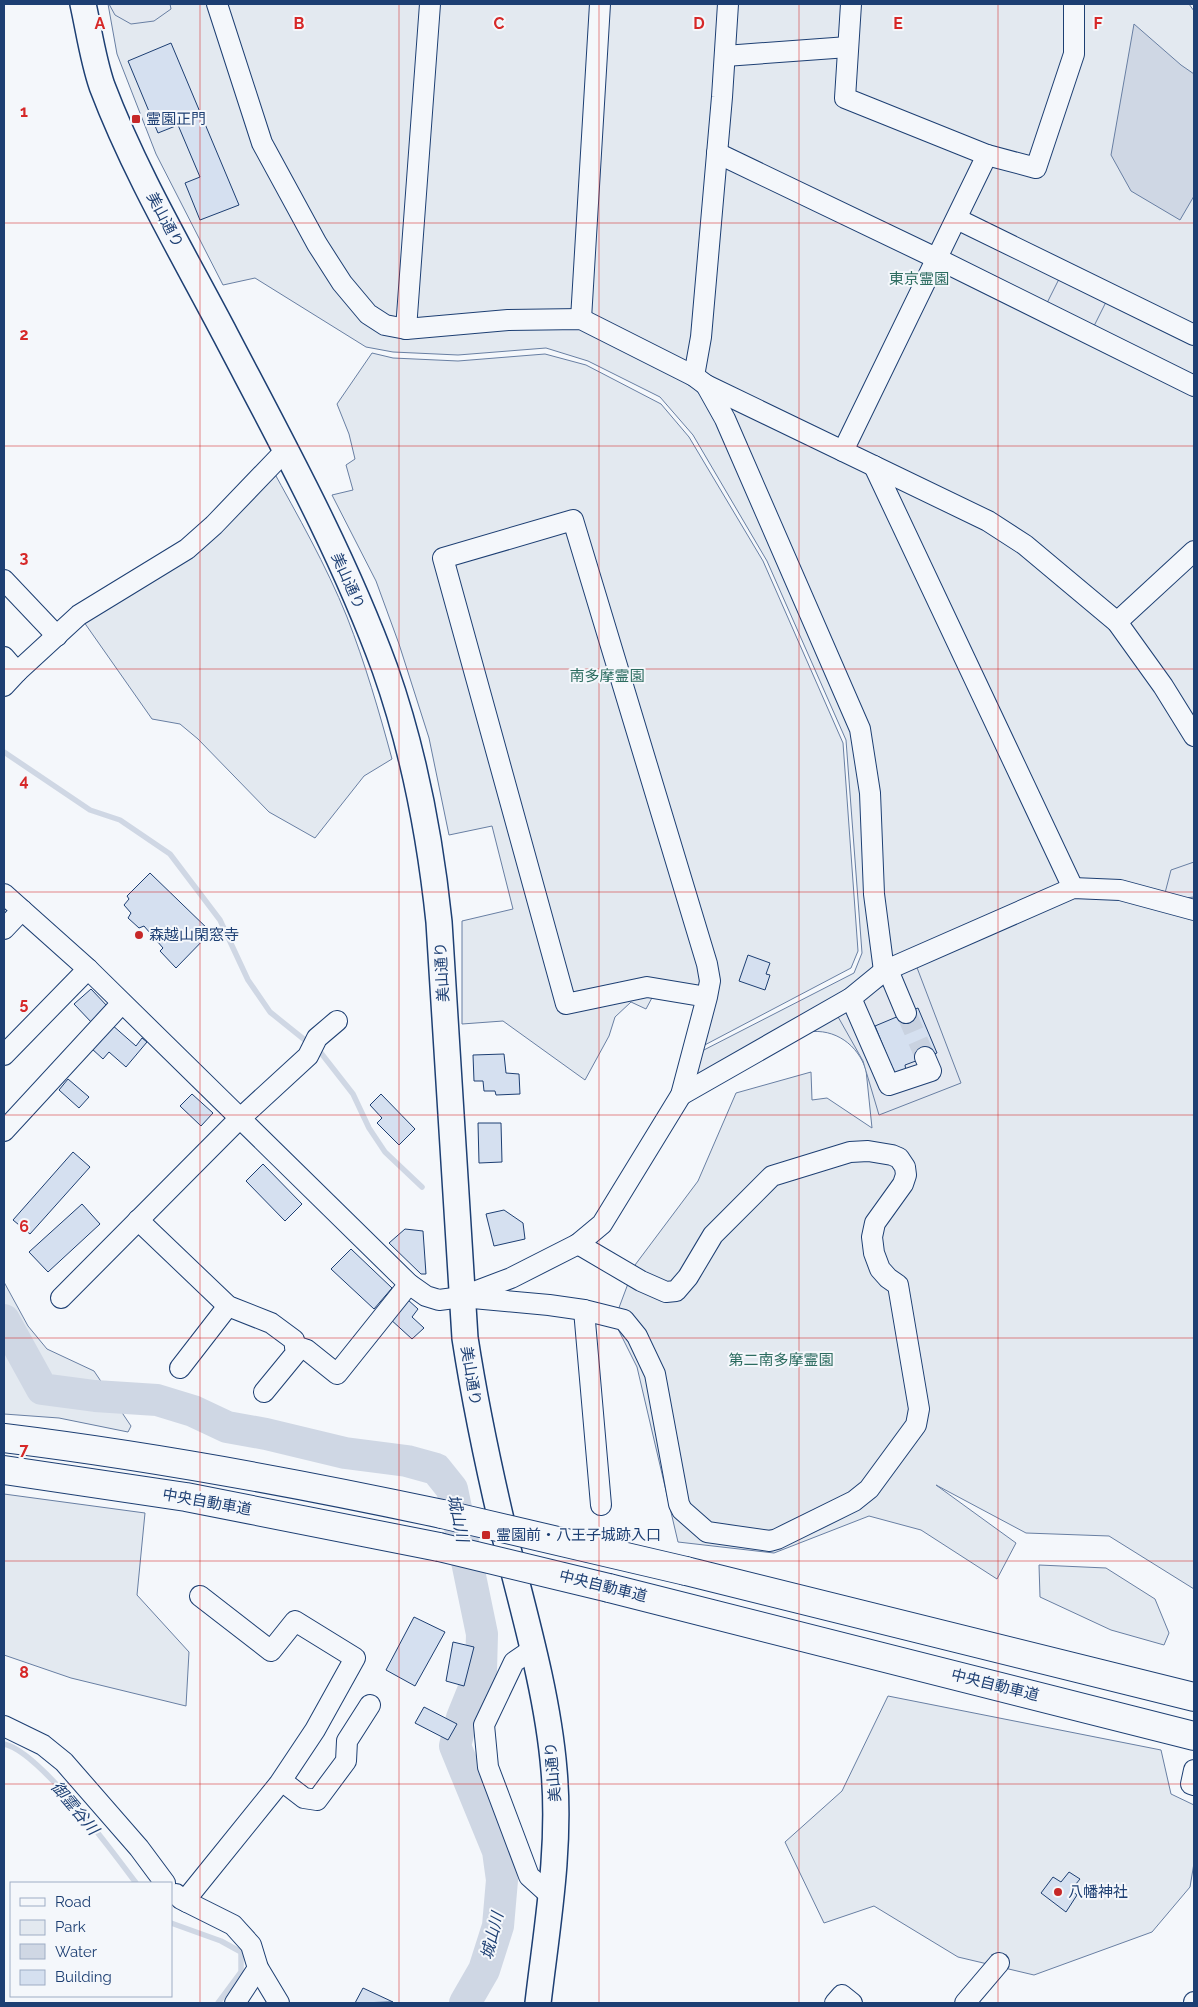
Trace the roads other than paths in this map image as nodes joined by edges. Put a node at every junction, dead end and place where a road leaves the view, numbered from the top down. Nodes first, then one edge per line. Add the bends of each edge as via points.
1 (83, 4) edge
2 (217, 4) edge
3 (430, 4) edge
4 (600, 4) edge
5 (728, 4) edge
6 (851, 4) edge
7 (1074, 4) edge
8 (848, 47) junction
9 (725, 56) junction
10 (717, 153) junction
11 (987, 155) junction
12 (957, 219) junction
13 (938, 259) junction
14 (580, 319) junction
15 (406, 328) junction
16 (1194, 335) edge
17 (700, 381) junction
18 (1194, 386) edge
19 (286, 450) junction
20 (843, 451) junction
21 (874, 466) junction
22 (1194, 551) edge
23 (4, 580) edge
24 (1117, 622) junction
25 (57, 636) junction
26 (4, 657) edge
27 (17, 672) junction
28 (4, 686) edge
29 (1194, 736) edge
30 (1072, 888) junction
31 (4, 894) edge
32 (22, 910) junction
33 (1194, 910) edge
34 (4, 929) edge
35 (88, 970) junction
36 (886, 970) junction
37 (707, 997) junction
38 (851, 998) junction
39 (122, 1003) junction
40 (906, 1013) tunnel mouth
41 (337, 1021) dead end
42 (4, 1055) edge
43 (925, 1057) tunnel mouth
44 (681, 1095) junction
45 (241, 1118) junction
46 (4, 1131) edge
47 (138, 1220) junction
48 (578, 1244) junction
49 (409, 1284) junction
50 (462, 1297) junction
51 (62, 1298) dead end
52 (228, 1306) junction
53 (584, 1310) junction
54 (295, 1346) junction
55 (180, 1368) dead end
56 (264, 1392) dead end
57 (4, 1438) edge
58 (4, 1470) edge
59 (601, 1504) dead end
60 (200, 1596) dead end
61 (533, 1649) junction
62 (1194, 1698) edge
63 (370, 1706) dead end
64 (4, 1726) edge
65 (1194, 1736) edge
66 (282, 1781) junction
67 (165, 1882) edge
68 (172, 1890) edge
69 (550, 1895) junction
70 (187, 1902) junction
71 (999, 1963) dead end
72 (258, 1968) junction
73 (235, 2003) edge
74 (279, 2003) edge
75 (538, 2003) edge
76 (836, 2003) edge
77 (852, 2003) edge
78 (965, 2003) edge

1 - 19 main road, 美山通り via 102,84 131,154
2 - 15 street via 262,143 296,208 342,283 368,314 385,325
3 - 15 street
4 - 14 street
5 - 9 street
6 - 8 street
7 - 11 street via 1074,54 1036,168
8 - 9 street
8 - 11 street via 844,98
9 - 10 street
10 - 13 street
10 - 17 street
11 - 12 street
12 - 13 street
12 - 16 street
13 - 18 street
13 - 20 street
14 - 15 street via 508,320
14 - 17 street
17 - 20 street
17 - 36 street via 725,419 860,729 869,785 874,894
19 - 25 street via 187,549 79,616
19 - 50 main road, 美山通り via 343,566 369,628 396,704 416,780 434,874 439,922
20 - 21 street
21 - 24 street via 988,521 1025,545
21 - 30 street
22 - 24 street
23 - 25 street
24 - 29 street via 1154,672
25 - 27 street
26 - 27 street
27 - 28 street
30 - 33 street via 1120,890
30 - 36 street
31 - 32 street
32 - 34 street
32 - 35 street
35 - 39 street
35 - 42 street
36 - 38 street
36 - 40 street
37 - 37 street via 710,981 707,964 573,520 443,558 566,1004 647,987
37 - 44 street
38 - 43 street via 890,1085 931,1071
38 - 44 street
39 - 45 street
39 - 46 street
41 - 45 street
44 - 48 street via 602,1224
45 - 47 street
45 - 49 street
47 - 51 street
47 - 52 street
48 - 50 street via 512,1278
48 - 53 street via 613,1266 666,1292 676,1291 713,1235 772,1176 850,1152 868,1151 899,1158 905,1167 903,1184 875,1223 872,1237 880,1269 898,1285 919,1409 914,1428 875,1483 854,1501 770,1542 707,1532 679,1504 655,1374 637,1336 624,1320
49 - 50 street via 426,1296 439,1300
49 - 54 street via 337,1374 307,1350
50 - 53 street
50 - 61 main road, 美山通り via 476,1405
52 - 54 street via 271,1323 294,1340
52 - 55 street
53 - 59 street
54 - 56 street via 296,1353
57 - 62 highway, bridge via 210,1468 442,1514 686,1571
58 - 65 highway, 中央自動車道, bridge via 186,1497 439,1547
60 - 66 street via 271,1651 295,1621 355,1658
61 - 69 main road, 美山通り via 554,1770 556,1835
61 - 69 street via 514,1662 484,1725 488,1767 529,1876
63 - 66 street via 346,1741 346,1761 317,1800 304,1798
64 - 67 street via 43,1744 64,1762
66 - 70 street
68 - 70 street
69 - 75 main road, 美山通り
70 - 72 street via 232,1925 251,1945
71 - 78 street
72 - 73 street
72 - 74 street
76 - 77 street via 842,1995

